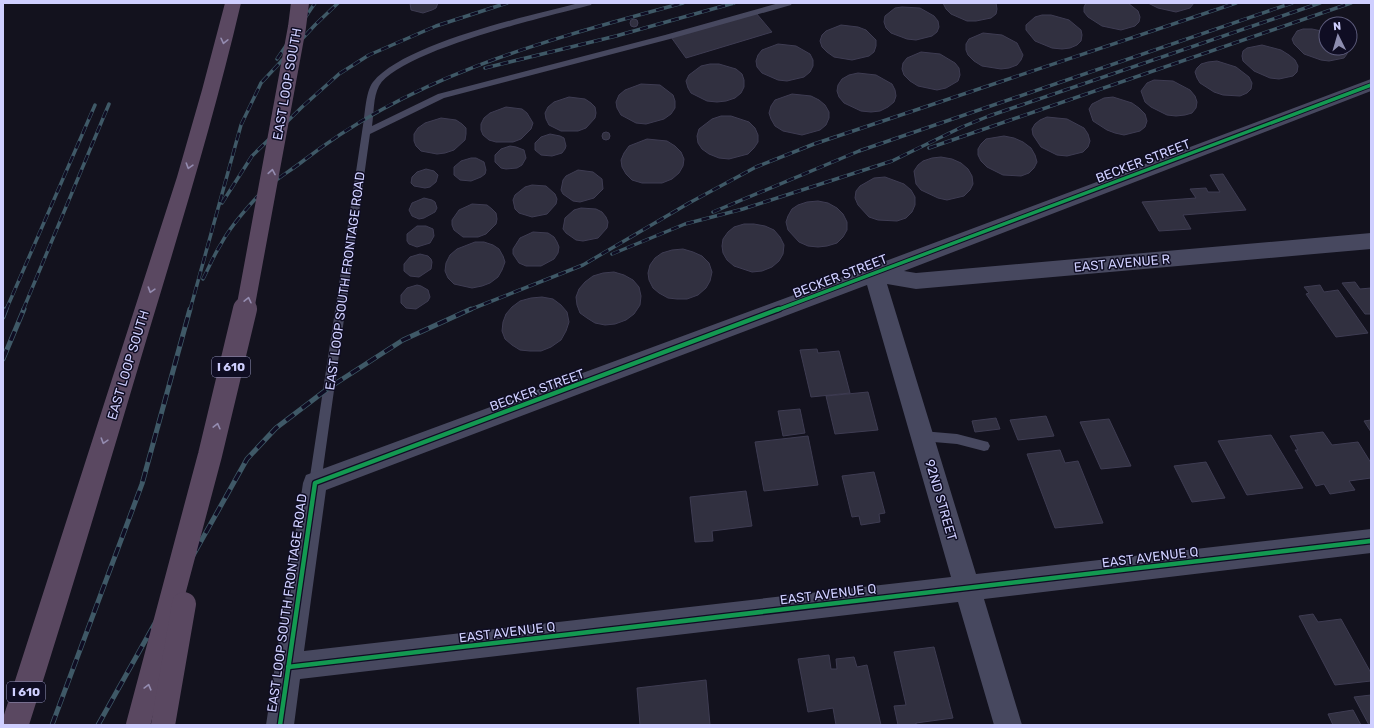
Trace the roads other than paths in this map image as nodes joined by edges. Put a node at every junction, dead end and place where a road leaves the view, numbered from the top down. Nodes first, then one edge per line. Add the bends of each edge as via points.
1 (233, 3) edge
2 (300, 3) edge
3 (548, 3) edge
4 (588, 3) edge
5 (788, 3) edge
6 (554, 12) junction
7 (1371, 85) edge
8 (366, 132) junction
9 (1371, 241) edge
10 (874, 274) junction
11 (922, 436) junction
12 (984, 446) dead end
13 (210, 455) junction
14 (315, 483) junction
15 (1371, 541) edge
16 (967, 588) junction
17 (37, 659) junction
18 (288, 667) junction
19 (10, 725) edge
20 (15, 725) edge
21 (138, 725) edge
22 (163, 725) edge
23 (280, 725) edge
24 (1008, 725) edge

1 -> 17 highway, EAST LOOP SOUTH / I 610 via 217,71
13 -> 2 highway, EAST LOOP SOUTH / I 610, bridge via 248,297
3 - 6 lane
4 - 6 lane
5 - 8 lane via 441,96
6 - 8 lane, EAST LOOP SOUTH FRONTAGE ROAD via 443,44 394,67 381,77 375,86
7 - 10 street, BECKER STREET
8 - 14 lane, EAST LOOP SOUTH FRONTAGE ROAD
9 - 10 street, EAST AVENUE R via 916,281
10 - 11 street, 92ND STREET
10 - 14 street, BECKER STREET
11 - 12 lane via 957,439
11 - 16 street, 92ND STREET
21 -> 13 highway, EAST LOOP SOUTH / I 610, bridge
13 - 22 highway, bridge
14 - 18 street, EAST LOOP SOUTH FRONTAGE ROAD
15 - 16 street, EAST AVENUE Q
16 - 18 street, EAST AVENUE Q
16 - 24 street, 92ND STREET
17 - 19 highway
17 - 20 highway, EAST LOOP SOUTH / I 610
18 - 23 street, EAST LOOP SOUTH FRONTAGE ROAD

